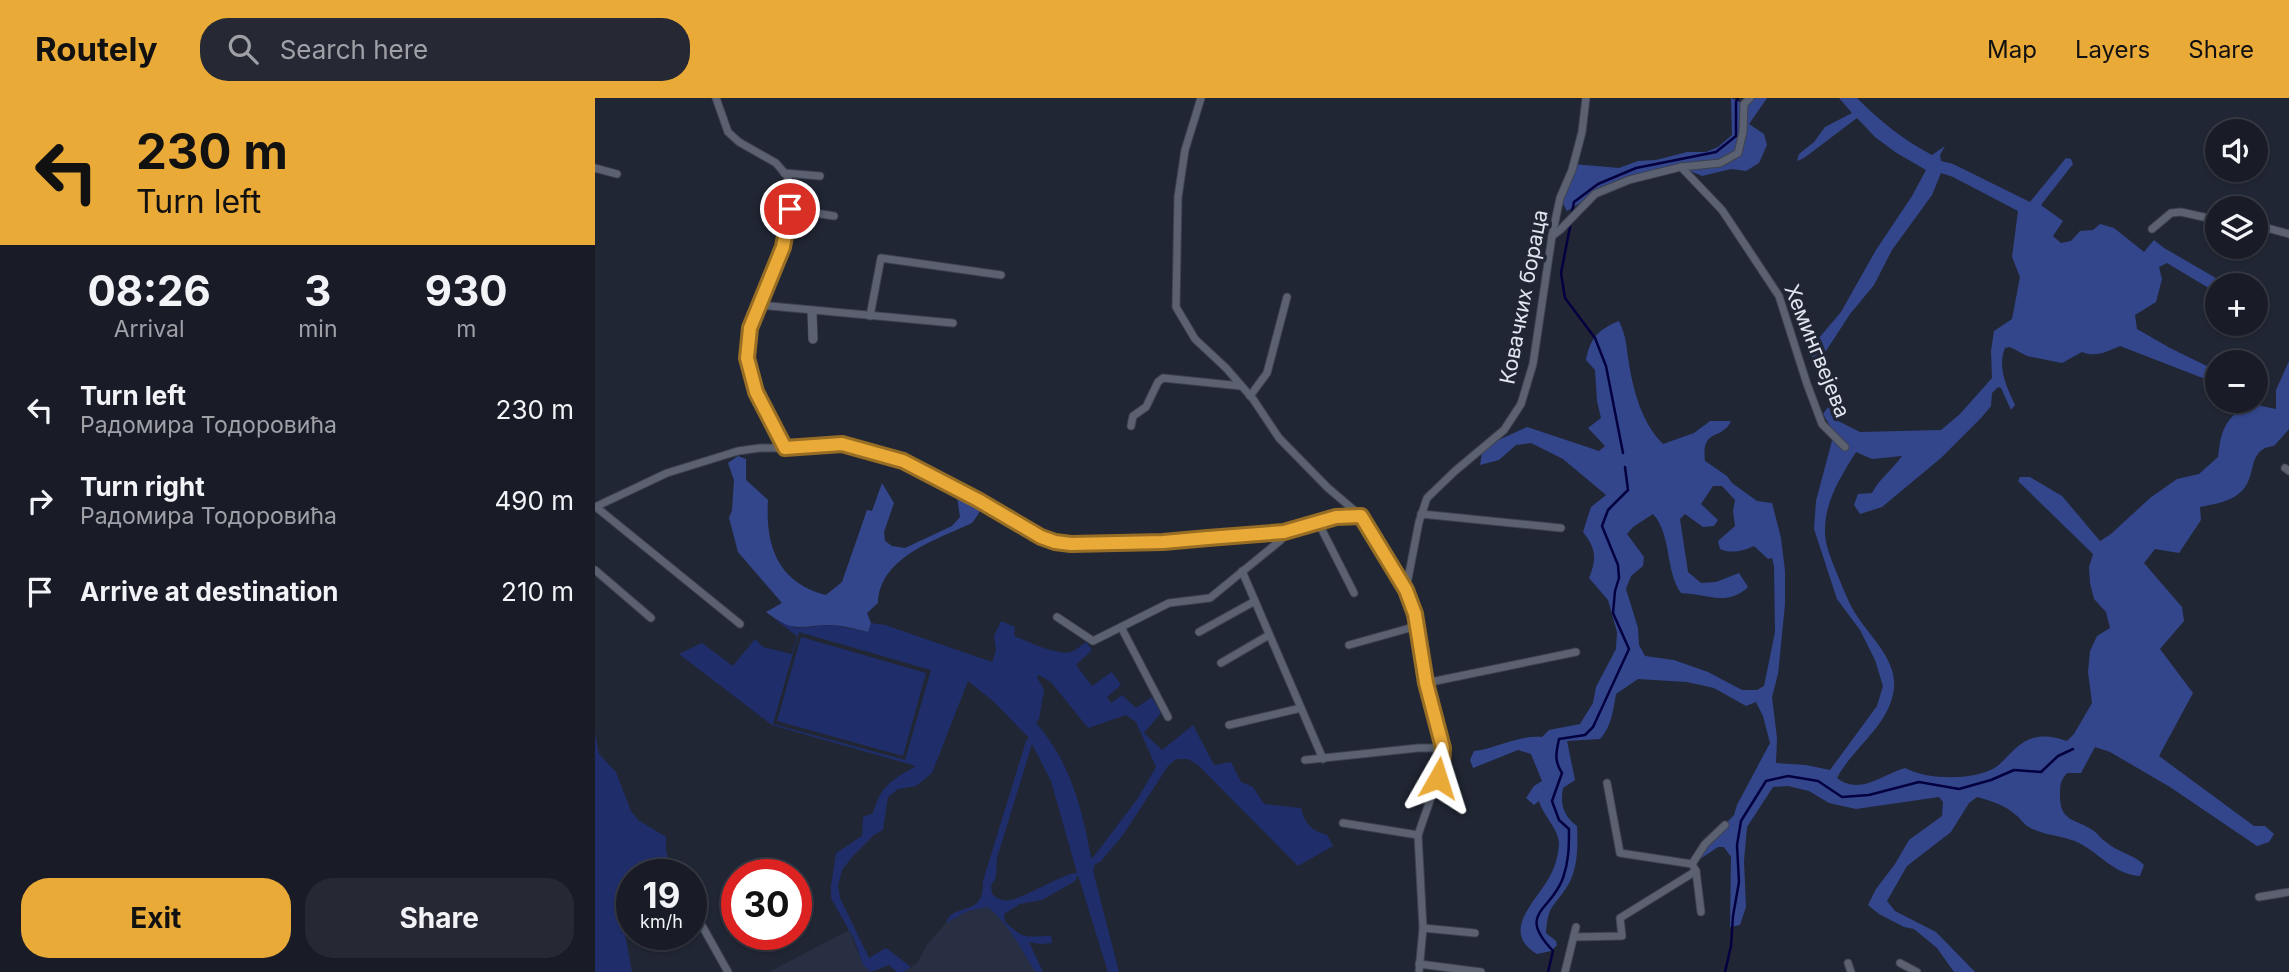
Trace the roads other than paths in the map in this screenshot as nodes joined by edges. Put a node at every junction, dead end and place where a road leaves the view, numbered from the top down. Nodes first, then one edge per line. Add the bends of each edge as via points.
1 (716, 98) edge
2 (1201, 98) edge
3 (1586, 98) edge
4 (1751, 98) edge
5 (1742, 101) edge
6 (1681, 167) junction
7 (595, 168) edge
8 (784, 173) junction
9 (617, 174) dead end
10 (820, 176) dead end
11 (790, 209) junction
12 (834, 216) dead end
13 (2205, 217) edge
14 (2268, 228) edge
15 (2152, 229) dead end
16 (2289, 234) edge
17 (1552, 236) junction
18 (1001, 275) dead end
19 (1287, 298) dead end
20 (759, 304) junction
21 (812, 311) junction
22 (870, 316) junction
23 (953, 323) dead end
24 (813, 339) dead end
25 (1241, 386) junction
26 (1250, 396) junction
27 (1131, 426) dead end
28 (1845, 447) dead end
29 (785, 448) junction
30 (596, 507) edge
31 (1422, 514) junction
32 (1361, 516) junction
33 (1318, 522) junction
34 (1561, 528) dead end
35 (1284, 532) junction
36 (595, 570) edge
37 (1242, 571) junction
38 (1406, 590) junction
39 (1354, 593) dead end
40 (1255, 601) junction
41 (1058, 617) dead end
42 (651, 618) dead end
43 (740, 624) dead end
44 (1417, 626) junction
45 (1121, 627) junction
46 (1199, 632) dead end
47 (1269, 635) junction
48 (1349, 645) dead end
49 (1576, 652) dead end
50 (1220, 663) dead end
51 (1426, 683) junction
52 (1301, 708) junction
53 (1168, 716) dead end
54 (1229, 725) dead end
55 (1443, 748) junction
56 (1323, 759) junction
57 (1305, 760) dead end
58 (1607, 783) dead end
59 (1343, 822) dead end
60 (1725, 825) dead end
61 (1418, 835) junction
62 (1694, 867) junction
63 (2289, 892) edge
64 (2259, 897) dead end
65 (1701, 912) dead end
66 (1576, 927) dead end
67 (1423, 928) junction
68 (1475, 933) dead end
69 (707, 935) edge
70 (1574, 937) junction
71 (1848, 963) dead end
72 (1900, 963) dead end
73 (1419, 968) edge
74 (727, 972) edge
75 (1481, 972) edge
76 (1565, 972) edge
77 (1851, 972) edge
78 (1917, 972) edge

1 - 8 street via 728,132
2 - 25 street, Ковачких бораца via 1185,150 1178,197 1176,307 1195,339
3 - 17 street, Ковачких бораца via 1582,132
4 - 5 street
5 - 6 street via 1738,153 1720,163
6 - 17 street via 1595,194
6 - 28 street, Хемингвејева via 1722,210 1779,296 1822,424
7 - 9 street
8 - 10 street
8 - 11 street
11 - 12 street
11 - 20 street via 783,247
13 - 15 street via 2171,213
14 - 16 street
17 - 31 street, Ковачких бораца via 1533,364 1521,404 1503,430 1427,498
18 - 22 street via 881,258
19 - 26 street via 1267,373
20 - 21 street
20 - 29 street via 750,328 747,358 756,392
21 - 22 street
21 - 24 street
22 - 23 street
25 - 26 street, Ковачких бораца
25 - 27 street via 1163,378 1146,407 1133,416
26 - 32 street, Ковачких бораца via 1279,438
29 - 30 street via 737,451 667,473
29 - 35 street via 842,444 903,461 1055,542 1163,542
30 - 43 street
31 - 34 street
31 - 38 street, Ковачких бораца
32 - 33 street
32 - 38 street, Ковачких бораца
33 - 35 street
33 - 39 street
35 - 37 street via 1281,540
36 - 42 street
37 - 40 street
37 - 45 street via 1210,598 1169,603
38 - 44 street, Ковачких бораца
40 - 46 street
40 - 47 street
41 - 45 street via 1093,641
44 - 48 street
44 - 51 street, Ковачких бораца
45 - 53 street
47 - 50 street
47 - 52 street
49 - 51 street
51 - 55 street, Ковачких бораца
52 - 54 street
52 - 56 street
55 - 56 street
55 - 61 street, Ковачких бораца via 1442,766
56 - 57 street
58 - 62 street via 1620,853
59 - 61 street
60 - 62 street via 1705,844
61 - 67 street, Ковачких бораца
62 - 65 street
62 - 70 street via 1620,918 1622,936
63 - 64 street
66 - 70 street
67 - 68 street
67 - 73 street, Ковачких бораца
69 - 74 street
70 - 76 street
71 - 77 street
72 - 78 street
73 - 75 street

